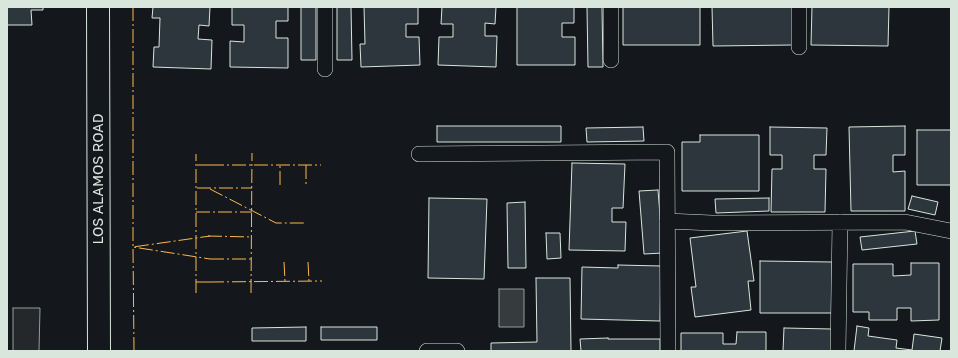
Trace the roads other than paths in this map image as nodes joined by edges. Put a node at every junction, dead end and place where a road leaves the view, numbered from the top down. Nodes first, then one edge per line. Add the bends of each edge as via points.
1 (98, 7) edge
2 (325, 7) edge
3 (611, 7) edge
4 (799, 7) edge
5 (799, 48) dead end
6 (611, 60) dead end
7 (325, 69) dead end
8 (419, 154) dead end
9 (667, 221) junction
10 (840, 222) junction
11 (951, 231) edge
12 (99, 351) edge
13 (427, 351) edge
14 (457, 351) edge
15 (668, 351) edge
16 (838, 351) edge

1 - 12 main road, LOS ALAMOS ROAD
2 - 7 street
3 - 6 street
4 - 5 street
8 - 9 street via 667,152
9 - 10 street via 712,224
9 - 15 street
10 - 11 street via 905,222
10 - 16 street
13 - 14 street

